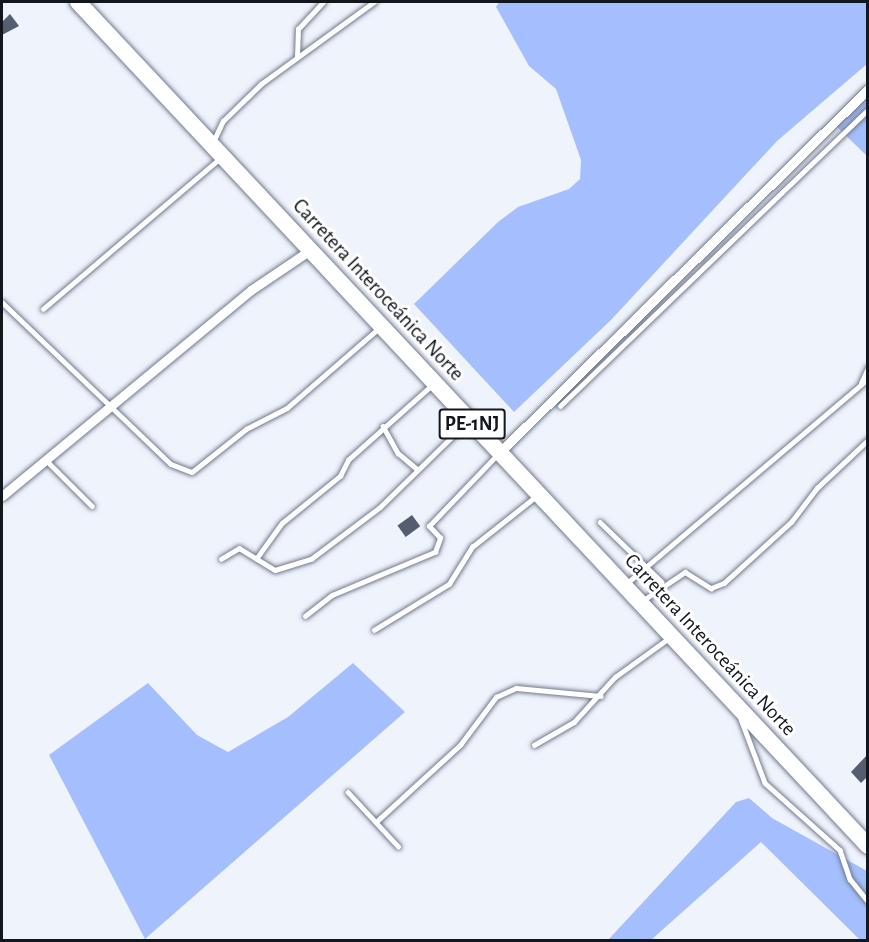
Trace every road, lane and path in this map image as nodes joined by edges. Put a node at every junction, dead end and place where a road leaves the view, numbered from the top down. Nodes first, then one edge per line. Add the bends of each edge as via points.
1 (78, 2) edge
2 (323, 2) edge
3 (374, 2) edge
4 (297, 57) junction
5 (867, 89) edge
6 (867, 110) edge
7 (217, 150) junction
8 (310, 250) junction
9 (2, 302) edge
10 (43, 309) dead end
11 (381, 326) junction
12 (867, 368) edge
13 (867, 379) edge
14 (434, 383) junction
15 (858, 387) junction
16 (112, 405) junction
17 (560, 406) dead end
18 (468, 420) junction
19 (383, 426) junction
20 (867, 440) edge
21 (499, 453) junction
22 (46, 460) junction
23 (418, 470) junction
24 (538, 495) junction
25 (2, 496) edge
26 (92, 506) dead end
27 (600, 522) dead end
28 (221, 559) dead end
29 (256, 559) junction
30 (646, 567) junction
31 (662, 582) junction
32 (624, 586) junction
33 (640, 603) junction
34 (305, 616) dead end
35 (374, 630) dead end
36 (671, 636) junction
37 (601, 696) junction
38 (737, 706) junction
39 (534, 745) dead end
40 (348, 792) dead end
41 (376, 822) junction
42 (398, 846) dead end
43 (867, 846) edge
44 (867, 901) edge

1 - 7 highway, Carretera Interoceánica Norte / PE-1NJ
2 - 4 lane via 298,29
3 - 4 lane
4 - 7 lane via 234,109
5 - 21 street
6 - 17 lane
7 - 8 highway, Carretera Interoceánica Norte / PE-1NJ
7 - 10 lane
8 - 11 highway, Carretera Interoceánica Norte / PE-1NJ
8 - 16 street via 251,290
9 - 16 lane
11 - 14 highway, Carretera Interoceánica Norte / PE-1NJ
11 - 16 lane via 286,408 246,429 192,472 171,464
12 - 15 lane
13 - 15 lane
14 - 18 highway, Carretera Interoceánica Norte / PE-1NJ
14 - 19 lane
15 - 30 lane
16 - 22 street
18 - 21 highway, Carretera Interoceánica Norte / PE-1NJ
18 - 23 lane
19 - 23 lane via 398,453
19 - 29 lane via 348,460 340,476 282,523
20 - 31 lane via 812,493 791,522 724,583 711,588 684,572
21 - 24 highway, Carretera Interoceánica Norte / PE-1NJ
21 - 34 lane via 429,526 440,538 435,552 332,595
22 - 25 street
22 - 26 lane
23 - 29 lane via 380,507 311,560 275,570
24 - 32 highway, Carretera Interoceánica Norte / PE-1NJ
24 - 35 lane via 472,547 449,584
27 - 30 lane
28 - 29 lane via 239,548
30 - 31 lane
30 - 32 lane
31 - 33 lane
32 - 33 highway, Carretera Interoceánica Norte / PE-1NJ
33 - 36 highway, Carretera Interoceánica Norte / PE-1NJ
36 - 37 lane via 615,677
36 - 38 highway, Carretera Interoceánica Norte / PE-1NJ
37 - 39 lane via 574,722
37 - 41 lane via 516,688 496,697 460,745
38 - 43 highway, Carretera Interoceánica Norte / PE-1NJ
38 - 44 lane via 765,783 840,850 850,879
40 - 41 lane
41 - 42 lane

